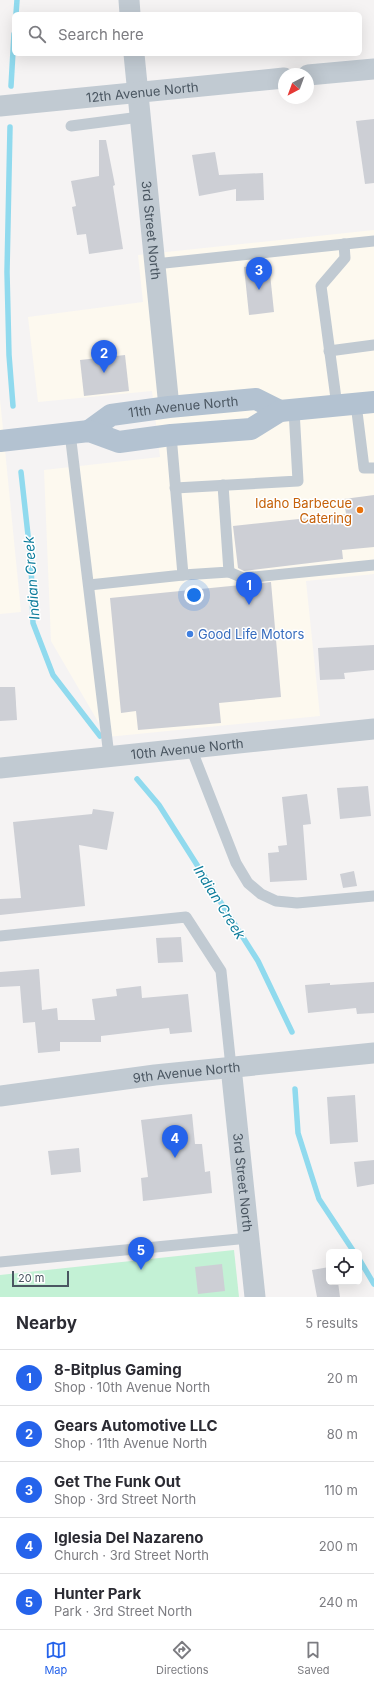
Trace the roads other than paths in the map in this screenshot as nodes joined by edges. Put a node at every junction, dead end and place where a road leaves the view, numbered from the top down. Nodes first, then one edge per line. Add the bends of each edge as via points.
1 (129, 0) edge
2 (130, 12) edge
3 (134, 56) edge
4 (374, 69) edge
5 (314, 75) edge
6 (278, 79) edge
7 (138, 92) junction
8 (0, 106) edge
9 (140, 117) junction
10 (71, 126) dead end
11 (374, 241) edge
12 (344, 244) junction
13 (155, 264) junction
14 (374, 345) edge
15 (330, 351) junction
16 (356, 404) edge
17 (169, 407) junction
18 (287, 411) junction
19 (80, 432) junction
20 (171, 435) junction
21 (0, 441) edge
22 (374, 468) edge
23 (223, 485) junction
24 (175, 488) junction
25 (374, 565) edge
26 (229, 572) junction
27 (183, 575) junction
28 (89, 585) junction
29 (374, 729) edge
30 (191, 748) junction
31 (110, 756) junction
32 (0, 768) edge
33 (374, 896) edge
34 (0, 936) edge
35 (374, 1053) edge
36 (231, 1067) junction
37 (0, 1096) edge
38 (249, 1238) junction
39 (0, 1262) edge
40 (255, 1297) edge

1 - 2 street
3 - 7 street, 3rd Street North
4 - 5 street
6 - 7 street, 12th Avenue North
7 - 8 street, 12th Avenue North
7 - 9 street, 3rd Street North
9 - 10 lane
9 - 13 street, 3rd Street North
11 - 12 lane
12 - 13 lane
12 - 15 lane via 345,258 321,286
13 - 17 street, 3rd Street North
14 - 15 lane
15 - 16 lane
16 - 18 main road, 11th Avenue North
16 - 22 lane via 364,468
17 - 18 main road, 11th Avenue North via 256,399
17 - 19 main road, 11th Avenue North via 111,415
18 - 20 main road, 11th Avenue North via 251,429
18 - 23 lane via 298,481
19 - 20 main road, 11th Avenue North via 119,442
19 - 21 main road, 11th Avenue North
19 - 28 lane
20 - 24 lane
23 - 24 lane
23 - 26 lane
24 - 27 lane
25 - 26 lane via 243,578
26 - 27 lane
27 - 28 lane
28 - 31 lane
29 - 30 street, 10th Avenue North
30 - 31 street, 10th Avenue North
30 - 33 lane via 236,864 248,883 261,894 276,901 297,903
31 - 32 street, 10th Avenue North
34 - 36 lane via 186,918 221,971
35 - 36 street, 9th Avenue North
36 - 37 street, 9th Avenue North
36 - 38 street, 3rd Street North
38 - 39 lane
38 - 40 street, 3rd Street North

